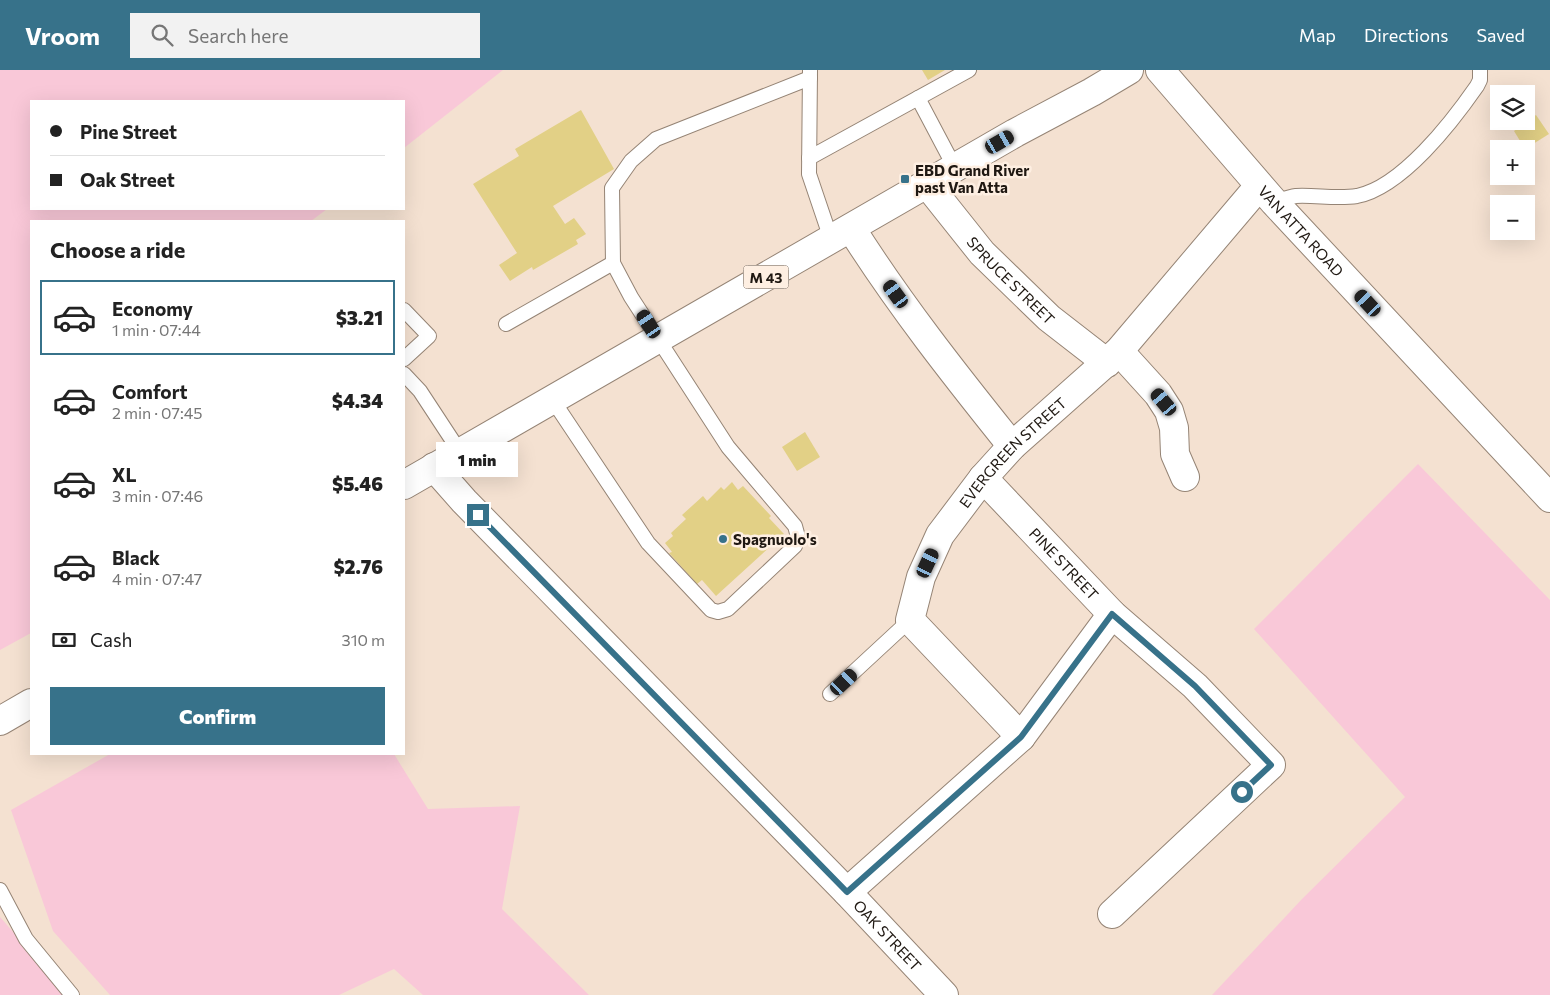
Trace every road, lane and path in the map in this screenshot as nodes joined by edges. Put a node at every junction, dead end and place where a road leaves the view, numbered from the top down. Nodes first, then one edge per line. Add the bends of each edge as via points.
1 (969, 70) edge
2 (1128, 70) edge
3 (1160, 70) edge
4 (1480, 70) edge
5 (810, 74) edge
6 (918, 98) junction
7 (809, 158) junction
8 (956, 168) junction
9 (928, 184) junction
10 (1266, 194) junction
11 (841, 233) junction
12 (613, 263) junction
13 (405, 311) edge
14 (506, 324) dead end
15 (658, 338) junction
16 (1113, 357) junction
17 (405, 358) edge
18 (405, 375) edge
19 (552, 399) junction
20 (1012, 446) junction
21 (460, 452) junction
22 (434, 467) junction
23 (1185, 477) dead end
24 (984, 478) junction
25 (405, 484) edge
26 (1550, 498) edge
27 (1112, 614) junction
28 (910, 620) junction
29 (830, 694) dead end
30 (30, 704) edge
31 (0, 721) edge
32 (1021, 737) junction
33 (0, 890) edge
34 (847, 892) junction
35 (1112, 914) dead end
36 (72, 995) edge
37 (944, 995) edge

1 - 6 lane
2 - 8 street, M 43
3 - 10 street, VAN ATTA ROAD
4 - 10 lane via 1477,86 1448,125 1387,183 1360,195 1345,197
5 - 7 lane
5 - 12 lane via 656,139 630,161 612,188
6 - 7 lane
6 - 8 lane
7 - 11 lane via 809,174
8 - 9 street, M 43
9 - 11 street, M 43
9 - 16 street, SPRUCE STREET via 982,252 1049,318
10 - 16 street, EVERGREEN STREET
10 - 26 street, VAN ATTA ROAD
11 - 15 street, M 43
11 - 20 street via 891,287
12 - 14 lane
12 - 15 lane
13 - 17 lane via 430,336
15 - 19 street, M 43
15 - 19 lane via 728,447 797,531 795,546 728,609 718,612 706,606 648,543
16 - 20 street, EVERGREEN STREET
16 - 23 street, SPRUCE STREET via 1164,402 1174,428 1175,454
18 - 21 lane via 420,390
19 - 21 street, M 43
20 - 24 street, EVERGREEN STREET
21 - 22 street, M 43
22 - 25 street, M 43
22 - 34 street, OAK STREET
24 - 27 street, PINE STREET
24 - 28 street, EVERGREEN STREET via 940,535 921,577
27 - 32 street
27 - 35 street, PINE STREET via 1195,686 1271,765
28 - 29 lane
28 - 32 street
30 - 31 street
32 - 34 street
33 - 36 lane via 26,939
34 - 37 street, OAK STREET

